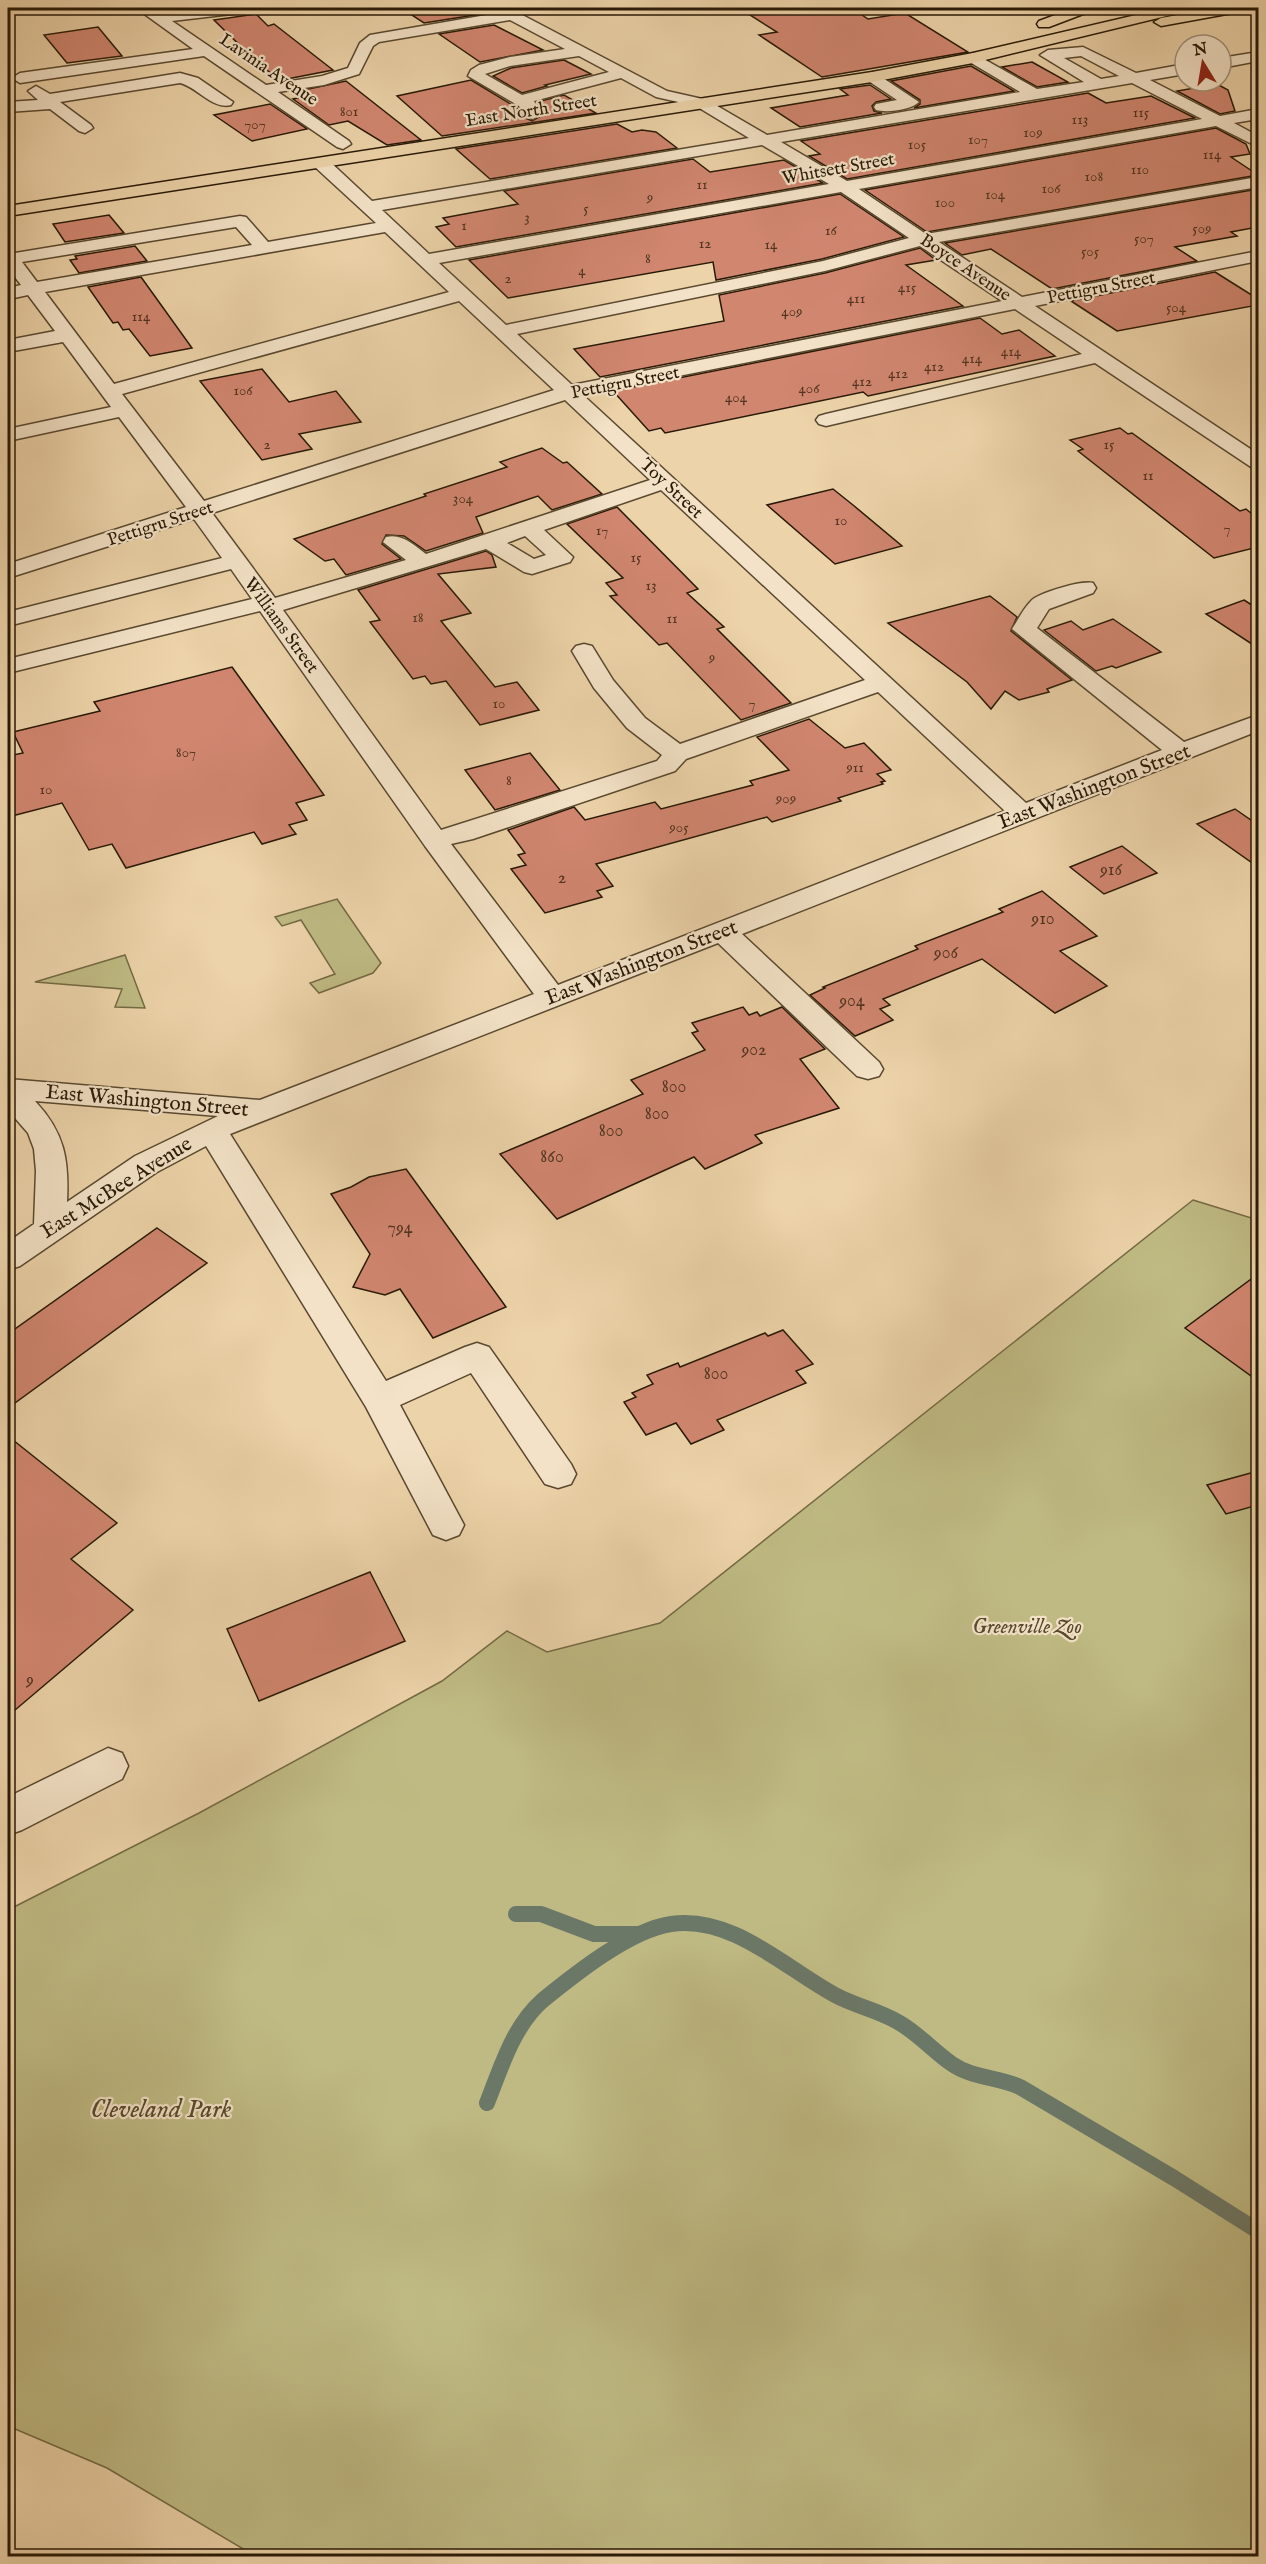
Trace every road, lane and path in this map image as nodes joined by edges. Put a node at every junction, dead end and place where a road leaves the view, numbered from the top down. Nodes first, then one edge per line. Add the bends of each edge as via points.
1 (142, 8) edge
2 (249, 8) edge
3 (499, 8) edge
4 (1086, 8) edge
5 (1102, 8) edge
6 (1182, 8) edge
7 (1238, 8) edge
8 (513, 15) junction
9 (158, 18) junction
10 (1058, 38) junction
11 (952, 47) dead end
12 (207, 51) junction
13 (582, 51) junction
14 (897, 57) dead end
15 (1258, 57) edge
16 (973, 58) junction
17 (1233, 61) edge
18 (8, 67) edge
19 (868, 70) junction
20 (1173, 71) edge
21 (237, 72) junction
22 (624, 73) junction
23 (20, 78) junction
24 (1136, 78) junction
25 (193, 81) junction
26 (1099, 84) junction
27 (264, 90) junction
28 (709, 92) junction
29 (663, 94) junction
30 (1036, 94) junction
31 (51, 102) junction
32 (225, 102) dead end
33 (8, 107) edge
34 (529, 108) junction
35 (1258, 114) edge
36 (1219, 121) junction
37 (85, 128) dead end
38 (748, 130) junction
39 (767, 140) junction
40 (1258, 142) edge
41 (344, 144) junction
42 (321, 163) junction
43 (1258, 182) edge
44 (844, 187) junction
45 (8, 196) edge
46 (370, 207) junction
47 (8, 211) edge
48 (390, 226) junction
49 (925, 239) junction
50 (265, 249) junction
51 (1258, 256) edge
52 (8, 258) edge
53 (425, 260) junction
54 (32, 289) junction
55 (8, 293) edge
56 (462, 294) junction
57 (1020, 303) junction
58 (503, 331) junction
59 (66, 335) junction
60 (8, 346) edge
61 (1100, 356) junction
62 (109, 391) junction
63 (568, 392) junction
64 (123, 410) junction
65 (826, 420) dead end
66 (8, 435) edge
67 (1254, 456) edge
68 (664, 482) junction
69 (199, 510) junction
70 (394, 542) dead end
71 (236, 561) junction
72 (424, 562) junction
73 (330, 566) dead end
74 (8, 571) edge
75 (352, 584) junction
76 (1085, 588) dead end
77 (268, 605) junction
78 (8, 619) edge
79 (584, 651) dead end
80 (8, 666) edge
81 (881, 683) junction
82 (1258, 722) edge
83 (1181, 752) junction
84 (677, 754) junction
85 (1023, 814) junction
86 (434, 840) junction
87 (721, 931) junction
88 (552, 997) junction
89 (868, 1069) dead end
90 (8, 1090) edge
91 (262, 1109) junction
92 (212, 1130) junction
93 (50, 1227) junction
94 (8, 1258) edge
95 (379, 1399) junction
96 (558, 1474) dead end
97 (446, 1525) dead end
98 (108, 1766) dead end
99 (8, 1817) edge

1 - 9 street, Lavinia Avenue
2 - 9 street
3 - 8 street, Boyce Avenue
4 - 5 highway via 1038,26
6 - 10 highway
7 - 10 highway
8 - 13 street, Boyce Avenue
8 - 27 street via 375,38 367,43 354,71
9 - 12 street, Lavinia Avenue
10 - 16 highway, East North Street
11 - 14 highway
12 - 21 street, Lavinia Avenue
12 - 23 street
13 - 22 street, Boyce Avenue
13 - 34 street via 496,65 476,73
15 - 17 street
16 - 19 highway, East North Street
16 - 30 street
18 - 23 street
19 - 28 highway, East North Street
19 - 28 highway, East North Street
19 - 38 street via 911,102
20 - 24 street
21 - 25 street
21 - 27 street, Lavinia Avenue
22 - 29 street, Boyce Avenue
22 - 34 street via 528,98
23 - 31 street
24 - 26 street
24 - 26 street via 1083,51 1048,55
24 - 36 street
25 - 31 street via 161,80
25 - 32 street
26 - 30 street
27 - 41 street, Lavinia Avenue
28 - 29 street, Boyce Avenue
28 - 38 street, Boyce Avenue
28 - 42 highway, East North Street
29 - 34 highway, East North Street
30 - 39 street
31 - 33 street
31 - 37 street
34 - 41 highway, East North Street
35 - 36 street, Whitsett Street
36 - 40 street
36 - 44 street, Whitsett Street
38 - 39 street, Boyce Avenue
39 - 44 street, Boyce Avenue
39 - 46 street
41 - 45 highway, East North Street
42 - 46 street, Toy Street
42 - 47 highway, East North Street
43 - 49 street
44 - 49 street, Boyce Avenue
44 - 53 street, Whitsett Street
46 - 48 street, Toy Street
48 - 50 street
48 - 53 street, Toy Street
49 - 57 street, Boyce Avenue
49 - 58 street via 825,266
50 - 52 street via 240,221
50 - 54 street
51 - 57 street, Pettigru Street
52 - 54 street, Williams Street
53 - 56 street, Toy Street
54 - 55 street
54 - 59 street, Williams Street
56 - 58 street, Toy Street
56 - 62 street
57 - 61 street, Boyce Avenue
57 - 63 street, Pettigru Street
58 - 63 street, Toy Street
59 - 60 street
59 - 62 street, Williams Street
61 - 65 street
61 - 67 street, Boyce Avenue
62 - 64 street, Williams Street
63 - 68 street, Toy Street
63 - 69 street, Pettigru Street
64 - 66 street
64 - 69 street, Williams Street
68 - 72 street via 503,532
68 - 81 street, Toy Street
69 - 71 street, Williams Street
69 - 74 street, Pettigru Street
70 - 72 street
71 - 77 street, Williams Street
71 - 78 street
72 - 75 street
73 - 75 street
75 - 77 street
76 - 83 street via 1040,604 1024,629
77 - 80 street
77 - 86 street, Williams Street
79 - 84 street via 636,723
81 - 84 street
81 - 85 street, Toy Street
82 - 83 street, East Washington Street
83 - 85 street, East Washington Street
84 - 86 street via 666,766
85 - 87 street, East Washington Street
86 - 88 street, Williams Street
87 - 88 street, East Washington Street
87 - 89 street
88 - 91 street, East Washington Street
90 - 91 street, East Washington Street
90 - 93 street via 45,1138 51,1160
91 - 92 street, East McBee Avenue
92 - 93 street, East McBee Avenue via 146,1164
92 - 95 street
93 - 94 street, East McBee Avenue
95 - 96 street via 477,1356
95 - 97 street
98 - 99 street

